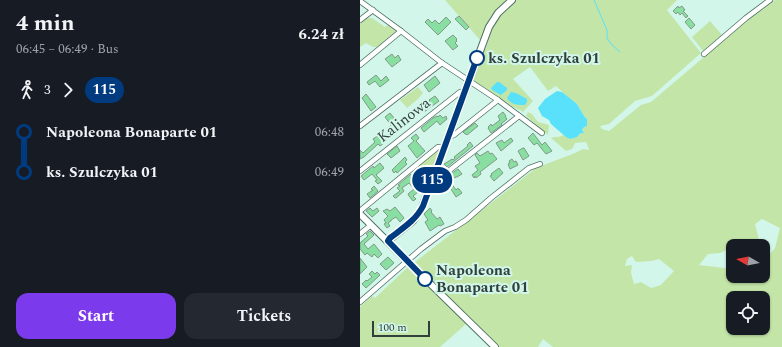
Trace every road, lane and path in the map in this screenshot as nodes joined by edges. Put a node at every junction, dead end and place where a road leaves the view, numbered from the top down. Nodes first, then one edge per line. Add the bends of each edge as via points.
1 (512, 0) edge
2 (770, 0) edge
3 (360, 1) edge
4 (373, 10) junction
5 (360, 20) edge
6 (401, 31) junction
7 (704, 54) dead end
8 (442, 63) junction
9 (360, 66) edge
10 (469, 81) junction
11 (465, 93) junction
12 (498, 100) junction
13 (519, 116) junction
14 (360, 126) edge
15 (542, 133) dead end
16 (449, 136) junction
17 (444, 148) junction
18 (540, 164) dead end
19 (360, 171) edge
20 (433, 180) junction
21 (360, 212) edge
22 (371, 225) junction
23 (360, 234) edge
24 (388, 241) junction
25 (407, 261) junction
26 (360, 302) edge
27 (495, 347) edge

1 - 10 street via 498,13 489,27
2 - 7 street
3 - 4 street
4 - 5 street
4 - 6 street
6 - 8 street
6 - 9 street
8 - 10 street
8 - 14 street
10 - 11 street
10 - 12 street
11 - 16 street
11 - 19 street, Kalinowa via 460,92
12 - 13 street
12 - 16 street via 454,135
13 - 15 street
13 - 20 street via 437,180
16 - 17 street
17 - 20 street
17 - 21 street via 438,147
18 - 25 street via 529,168 466,220 445,232
20 - 24 street via 419,213
21 - 22 street
22 - 23 street
22 - 24 street
24 - 25 street
25 - 26 street
25 - 27 street

